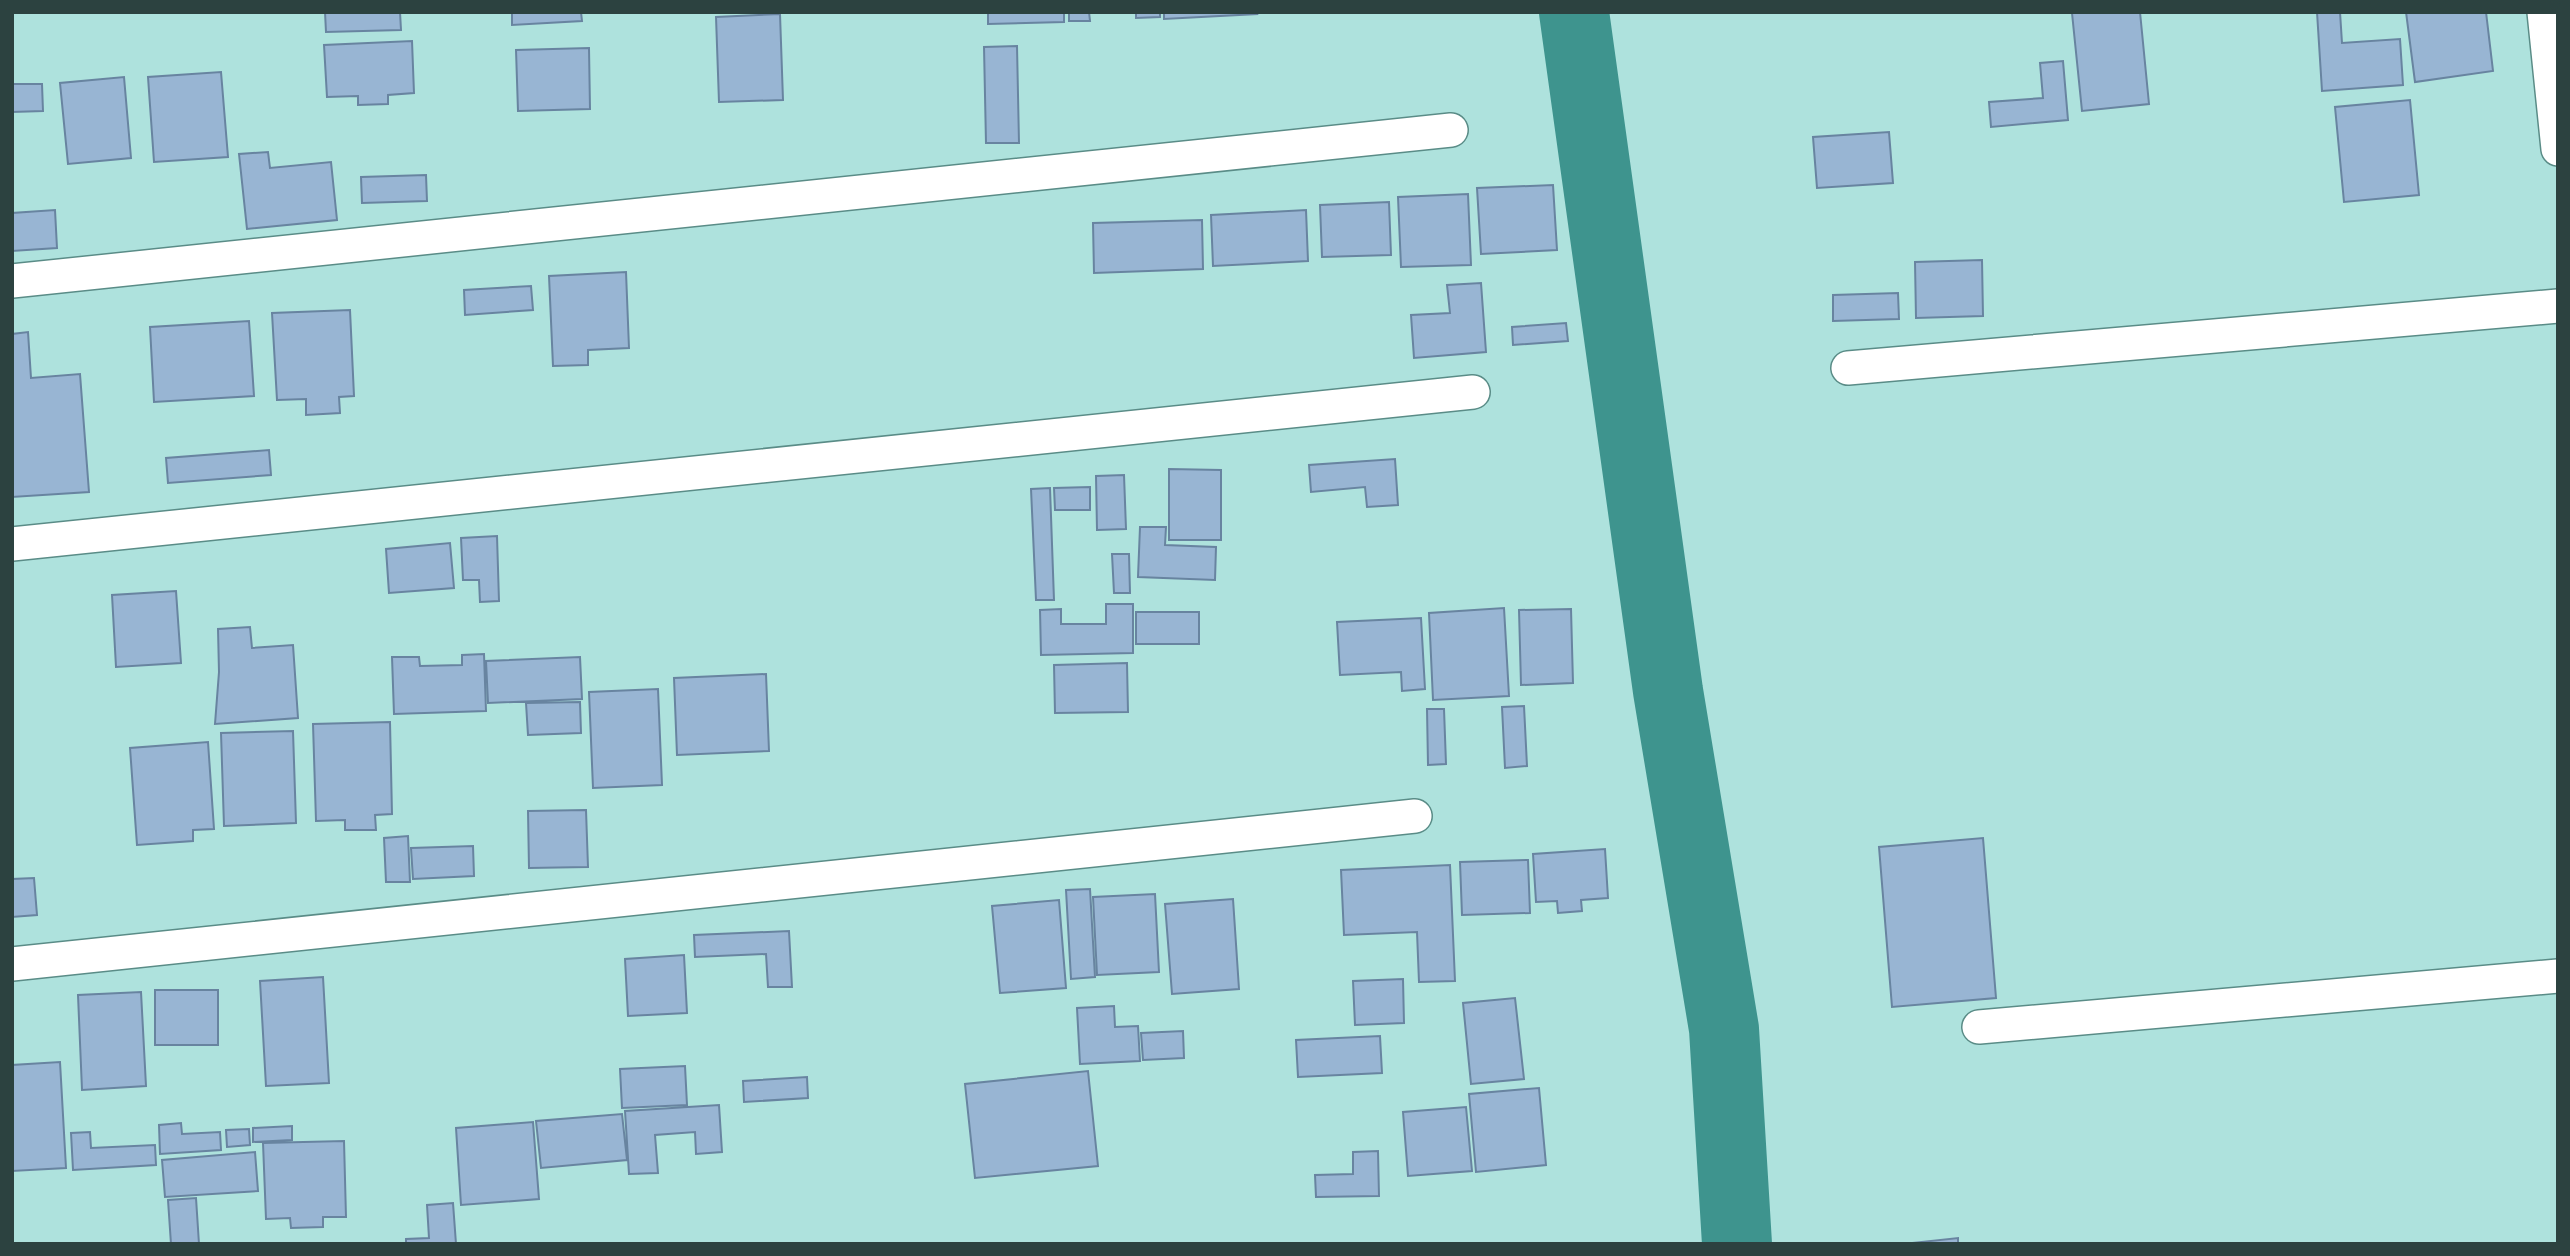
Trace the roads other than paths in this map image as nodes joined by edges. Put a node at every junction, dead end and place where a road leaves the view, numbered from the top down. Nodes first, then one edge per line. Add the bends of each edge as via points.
1 (2544, 12) edge
2 (1451, 130) dead end
3 (2558, 149) edge
4 (12, 281) edge
5 (2558, 306) edge
6 (1848, 368) dead end
7 (1473, 392) dead end
8 (12, 544) edge
9 (1415, 816) dead end
10 (12, 964) edge
11 (2558, 976) edge
12 (1979, 1027) dead end

1 - 3 street
2 - 4 street
5 - 6 street
7 - 8 street
9 - 10 street
11 - 12 street

